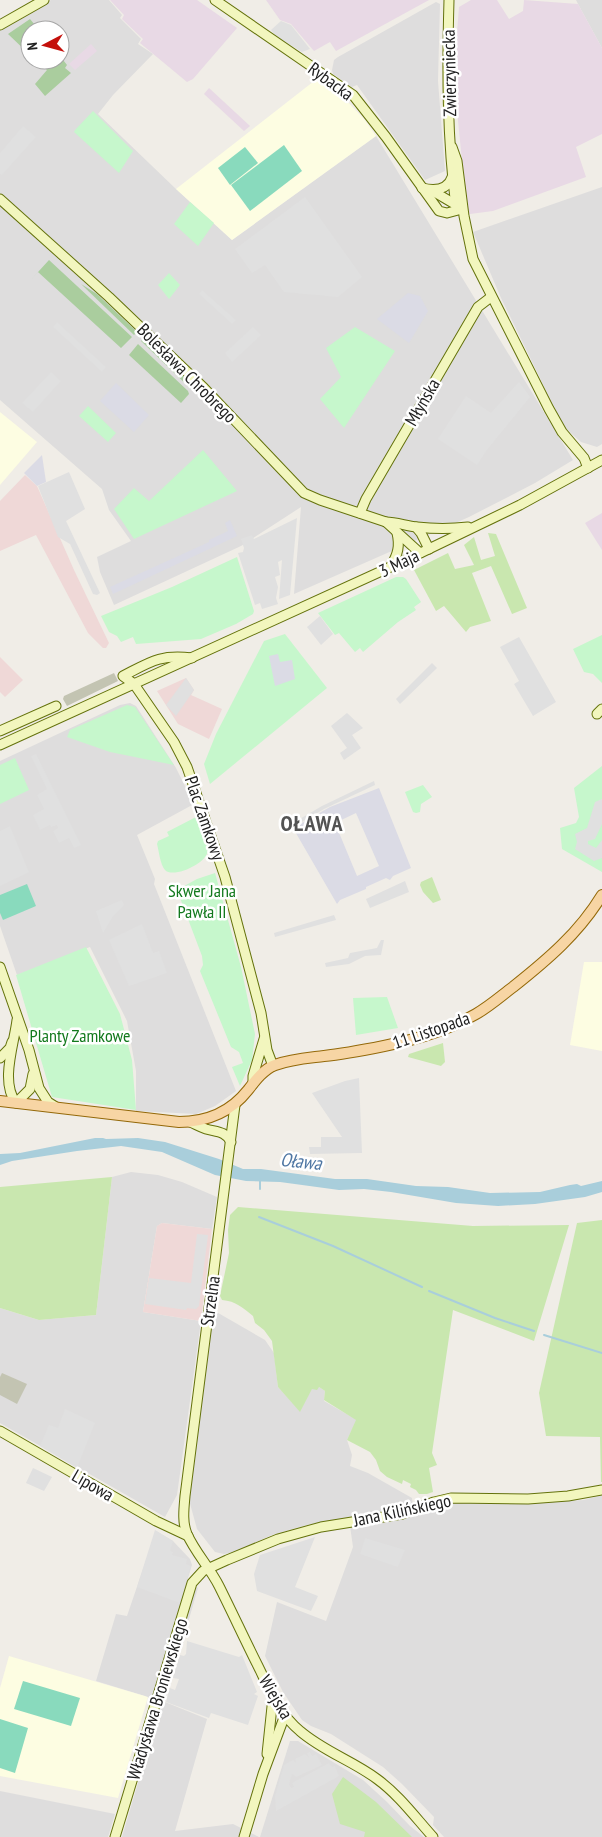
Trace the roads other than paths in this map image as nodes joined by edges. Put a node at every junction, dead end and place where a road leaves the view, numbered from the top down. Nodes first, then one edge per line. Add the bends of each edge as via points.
1 (44, 0) edge
2 (215, 0) edge
3 (449, 0) edge
4 (0, 25) edge
5 (452, 147) junction
6 (452, 176) junction
7 (427, 189) junction
8 (0, 199) edge
9 (458, 208) junction
10 (491, 297) junction
11 (602, 460) edge
12 (588, 468) junction
13 (360, 513) junction
14 (386, 522) junction
15 (478, 525) junction
16 (416, 527) junction
17 (397, 532) junction
18 (429, 549) junction
19 (420, 553) junction
20 (391, 566) junction
21 (192, 658) junction
22 (123, 676) joint
23 (134, 684) junction
24 (56, 706) dead end
25 (0, 731) edge
26 (0, 745) edge
27 (602, 895) edge
28 (0, 967) edge
29 (17, 1018) junction
30 (16, 1035) junction
31 (265, 1037) junction
32 (0, 1058) edge
33 (32, 1064) junction
34 (273, 1066) junction
35 (253, 1084) junction
36 (0, 1101) edge
37 (16, 1104) junction
38 (235, 1105) junction
39 (59, 1108) junction
40 (190, 1122) junction
41 (231, 1143) junction
42 (0, 1431) edge
43 (602, 1490) edge
44 (188, 1536) junction
45 (209, 1568) junction
46 (274, 1697) junction
47 (285, 1714) junction
48 (271, 1724) junction
49 (300, 1731) junction
50 (277, 1736) junction
51 (263, 1774) junction
52 (115, 1837) edge
53 (244, 1837) edge
54 (433, 1837) edge

1 - 4 street
2 - 7 street, Rybacka via 352,95
3 - 5 street, Zwierzyniecka via 447,82
5 - 6 street, Zwierzyniecka
5 - 9 street, Zwierzyniecka via 457,161
6 - 7 street via 446,186 437,190
6 - 9 street, Zwierzyniecka
7 - 9 street, Rybacka
7 - 9 street, Rybacka via 439,211 447,213
8 - 13 street, Bolesława Chrobrego via 204,388 304,493
9 - 10 street, Zwierzyniecka via 473,259
10 - 12 street, Zwierzyniecka via 562,432 584,458
10 - 13 street, Młyńska via 478,307
11 - 12 street, 3 Maja
12 - 15 street, 3 Maja
13 - 14 street, Bolesława Chrobrego
14 - 16 street, Bolesława Chrobrego
14 - 17 street, Bolesława Chrobrego
15 - 16 street, Bolesława Chrobrego
15 - 18 street, 3 Maja
16 - 18 street
17 - 19 street, Bolesława Chrobrego
17 - 20 street via 399,547
18 - 19 street, 3 Maja
19 - 20 street, 3 Maja
20 - 21 street, 3 Maja
21 - 22 street, 3 Maja via 161,658
21 - 23 street, 3 Maja
22 - 23 street, Plac Zamkowy
23 - 26 street, 3 Maja
23 - 31 street, Plac Zamkowy via 174,742 190,776 225,877
24 - 25 street
27 - 34 main road, 11 Listopada via 586,920 548,960 476,1014 407,1042
28 - 29 street
29 - 30 street
29 - 33 street
30 - 32 street
30 - 37 street via 8,1080
31 - 34 street, Plac Zamkowy
31 - 35 street, Plac Zamkowy
33 - 37 street via 30,1089
33 - 39 street via 44,1098
34 - 35 main road
35 - 38 main road
36 - 37 main road
37 - 39 main road
38 - 40 main road via 214,1117
38 - 41 street, Strzelna
39 - 40 main road
40 - 41 street via 228,1136
41 - 44 street, Strzelna via 185,1496
42 - 44 street, Lipowa
43 - 45 street, Jana Kilińskiego via 537,1499 444,1500 402,1514 299,1532
44 - 45 street, Wiejska
45 - 46 street, Wiejska
45 - 52 street, Władysława Broniewskiego via 192,1583
46 - 47 street, Wiejska
46 - 48 street
47 - 48 street via 277,1716
47 - 49 street, Wiejska
47 - 50 street
48 - 51 street
49 - 50 street
49 - 54 street, Wiejska via 378,1780
50 - 51 street
51 - 53 street

